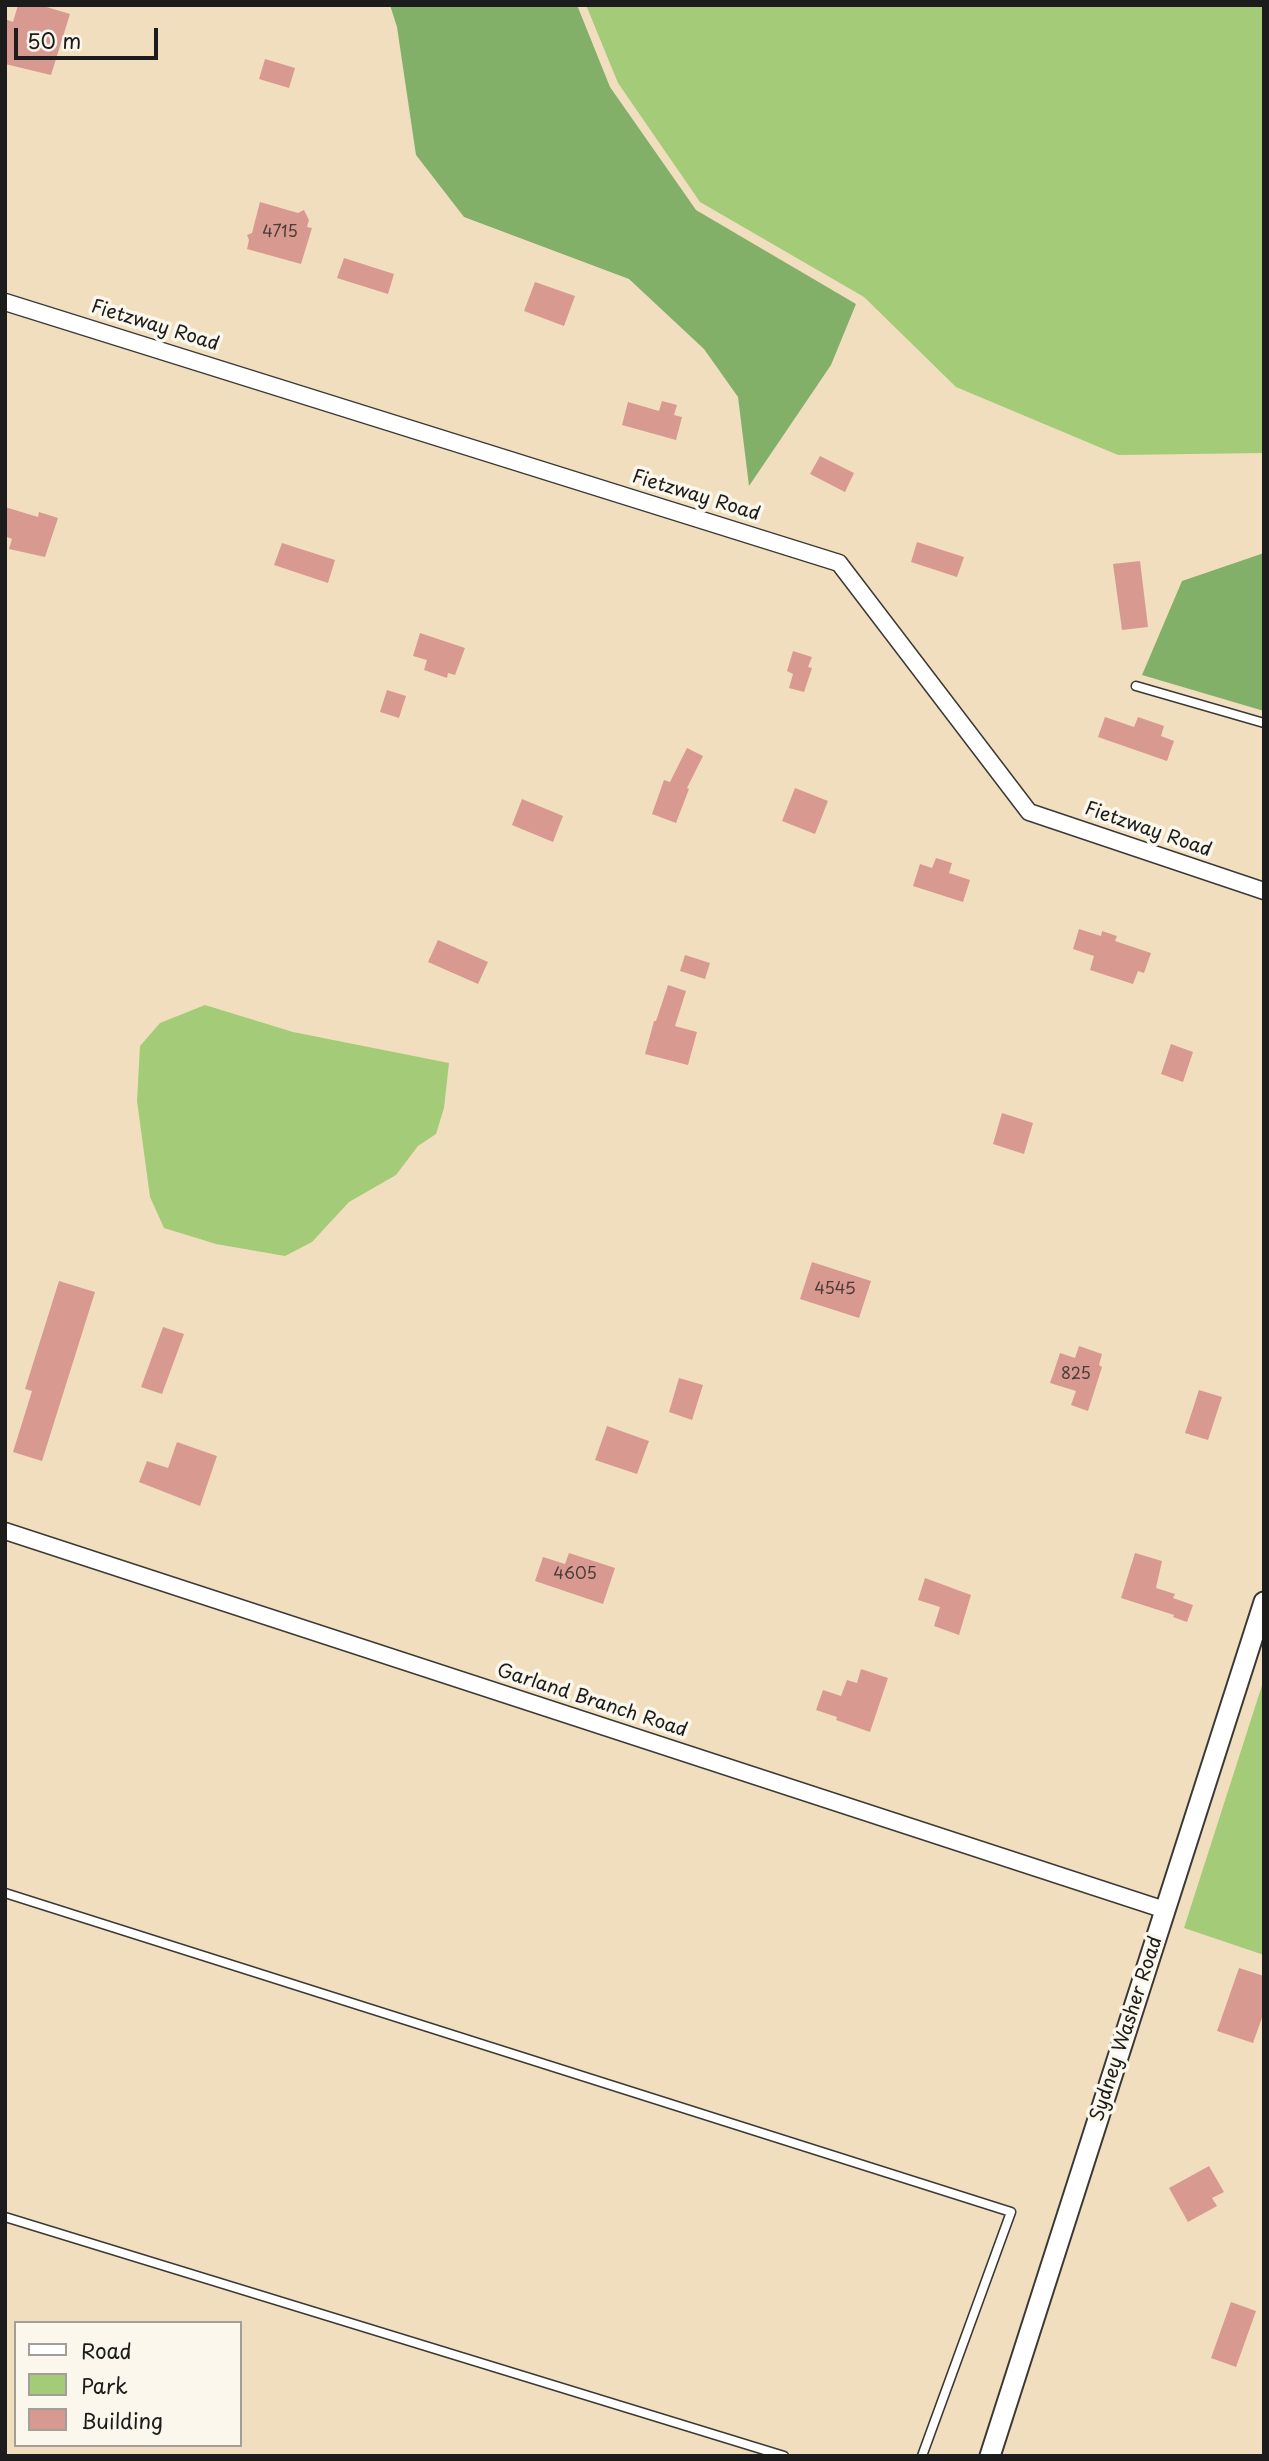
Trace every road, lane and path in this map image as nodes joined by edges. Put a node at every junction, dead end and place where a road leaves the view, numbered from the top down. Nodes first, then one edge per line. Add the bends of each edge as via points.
1 (5, 302) edge
2 (1136, 686) dead end
3 (1264, 723) edge
4 (1264, 891) edge
5 (5, 1531) edge
6 (1264, 1602) edge
7 (5, 1893) edge
8 (1166, 1910) junction
9 (5, 2217) edge
10 (784, 2456) edge
11 (922, 2456) edge
12 (990, 2456) edge

1 - 4 street, Fietzway Road via 839,563 1030,812
2 - 3 lane
5 - 8 street, Garland Branch Road
6 - 8 street, Sydney Washer Road
7 - 11 lane via 1011,2212
8 - 12 street, Sydney Washer Road
9 - 10 lane

